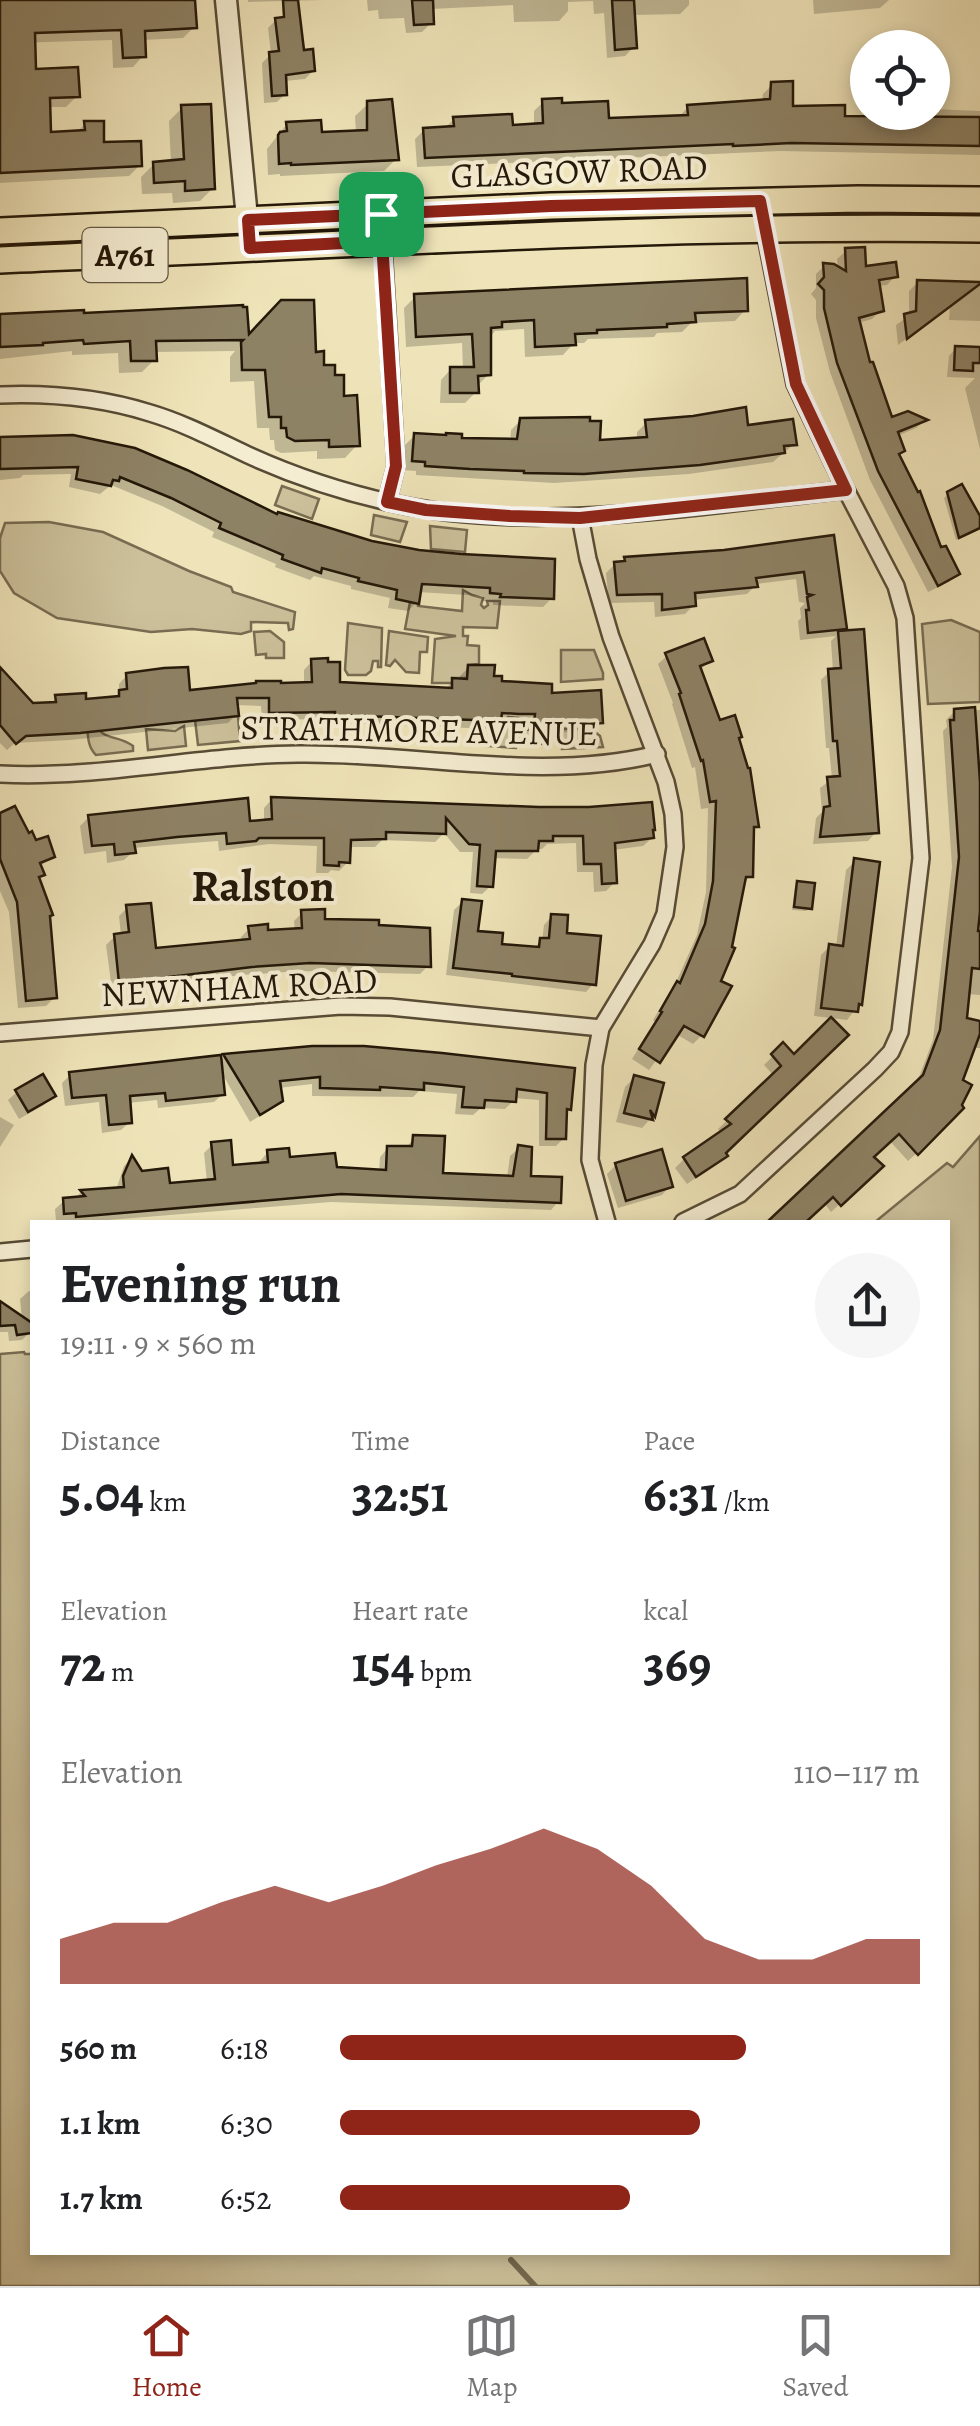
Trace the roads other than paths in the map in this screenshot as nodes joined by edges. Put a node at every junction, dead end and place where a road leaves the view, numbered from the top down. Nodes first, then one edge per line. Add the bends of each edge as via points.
1 (226, 0) edge
2 (949, 200) junction
3 (980, 200) edge
4 (760, 201) junction
5 (551, 206) junction
6 (381, 214) junction
7 (248, 220) junction
8 (765, 228) junction
9 (946, 229) junction
10 (980, 229) edge
11 (0, 231) edge
12 (553, 236) junction
13 (382, 241) junction
14 (250, 248) junction
15 (0, 260) edge
16 (0, 395) edge
17 (846, 490) junction
18 (387, 502) junction
19 (580, 518) junction
20 (657, 754) junction
21 (0, 774) edge
22 (602, 1028) junction
23 (0, 1033) edge
24 (606, 1220) edge
25 (686, 1220) edge
26 (30, 1249) edge
27 (0, 1252) edge

1 - 7 street
2 - 3 main road, GLASGOW ROAD / A761
2 - 4 main road, GLASGOW ROAD / A761
2 - 9 main road
4 - 5 main road, GLASGOW ROAD / A761
4 - 8 street
5 - 6 main road, GLASGOW ROAD / A761
5 - 12 main road
6 - 7 main road, GLASGOW ROAD / A761
6 - 13 street
7 - 11 main road, GLASGOW ROAD / A761
7 - 14 street
8 - 9 main road, GLASGOW ROAD / A761
8 - 12 main road, GLASGOW ROAD / A761
8 - 17 street via 796,384
9 - 10 main road, GLASGOW ROAD / A761
12 - 13 main road, GLASGOW ROAD / A761
13 - 14 main road, GLASGOW ROAD / A761
13 - 18 street via 396,466
14 - 15 main road, GLASGOW ROAD / A761
16 - 18 street via 87,399 154,414 298,476
17 - 19 street
17 - 25 street via 906,618 922,858 900,1032 875,1069 740,1194
18 - 19 street
19 - 20 street via 611,637
20 - 21 street, STRATHMORE AVENUE via 576,765 266,754 86,773
20 - 22 street via 672,814 672,880 652,944
22 - 23 street, NEWNHAM ROAD via 341,1006
22 - 24 street via 590,1160
26 - 27 street

